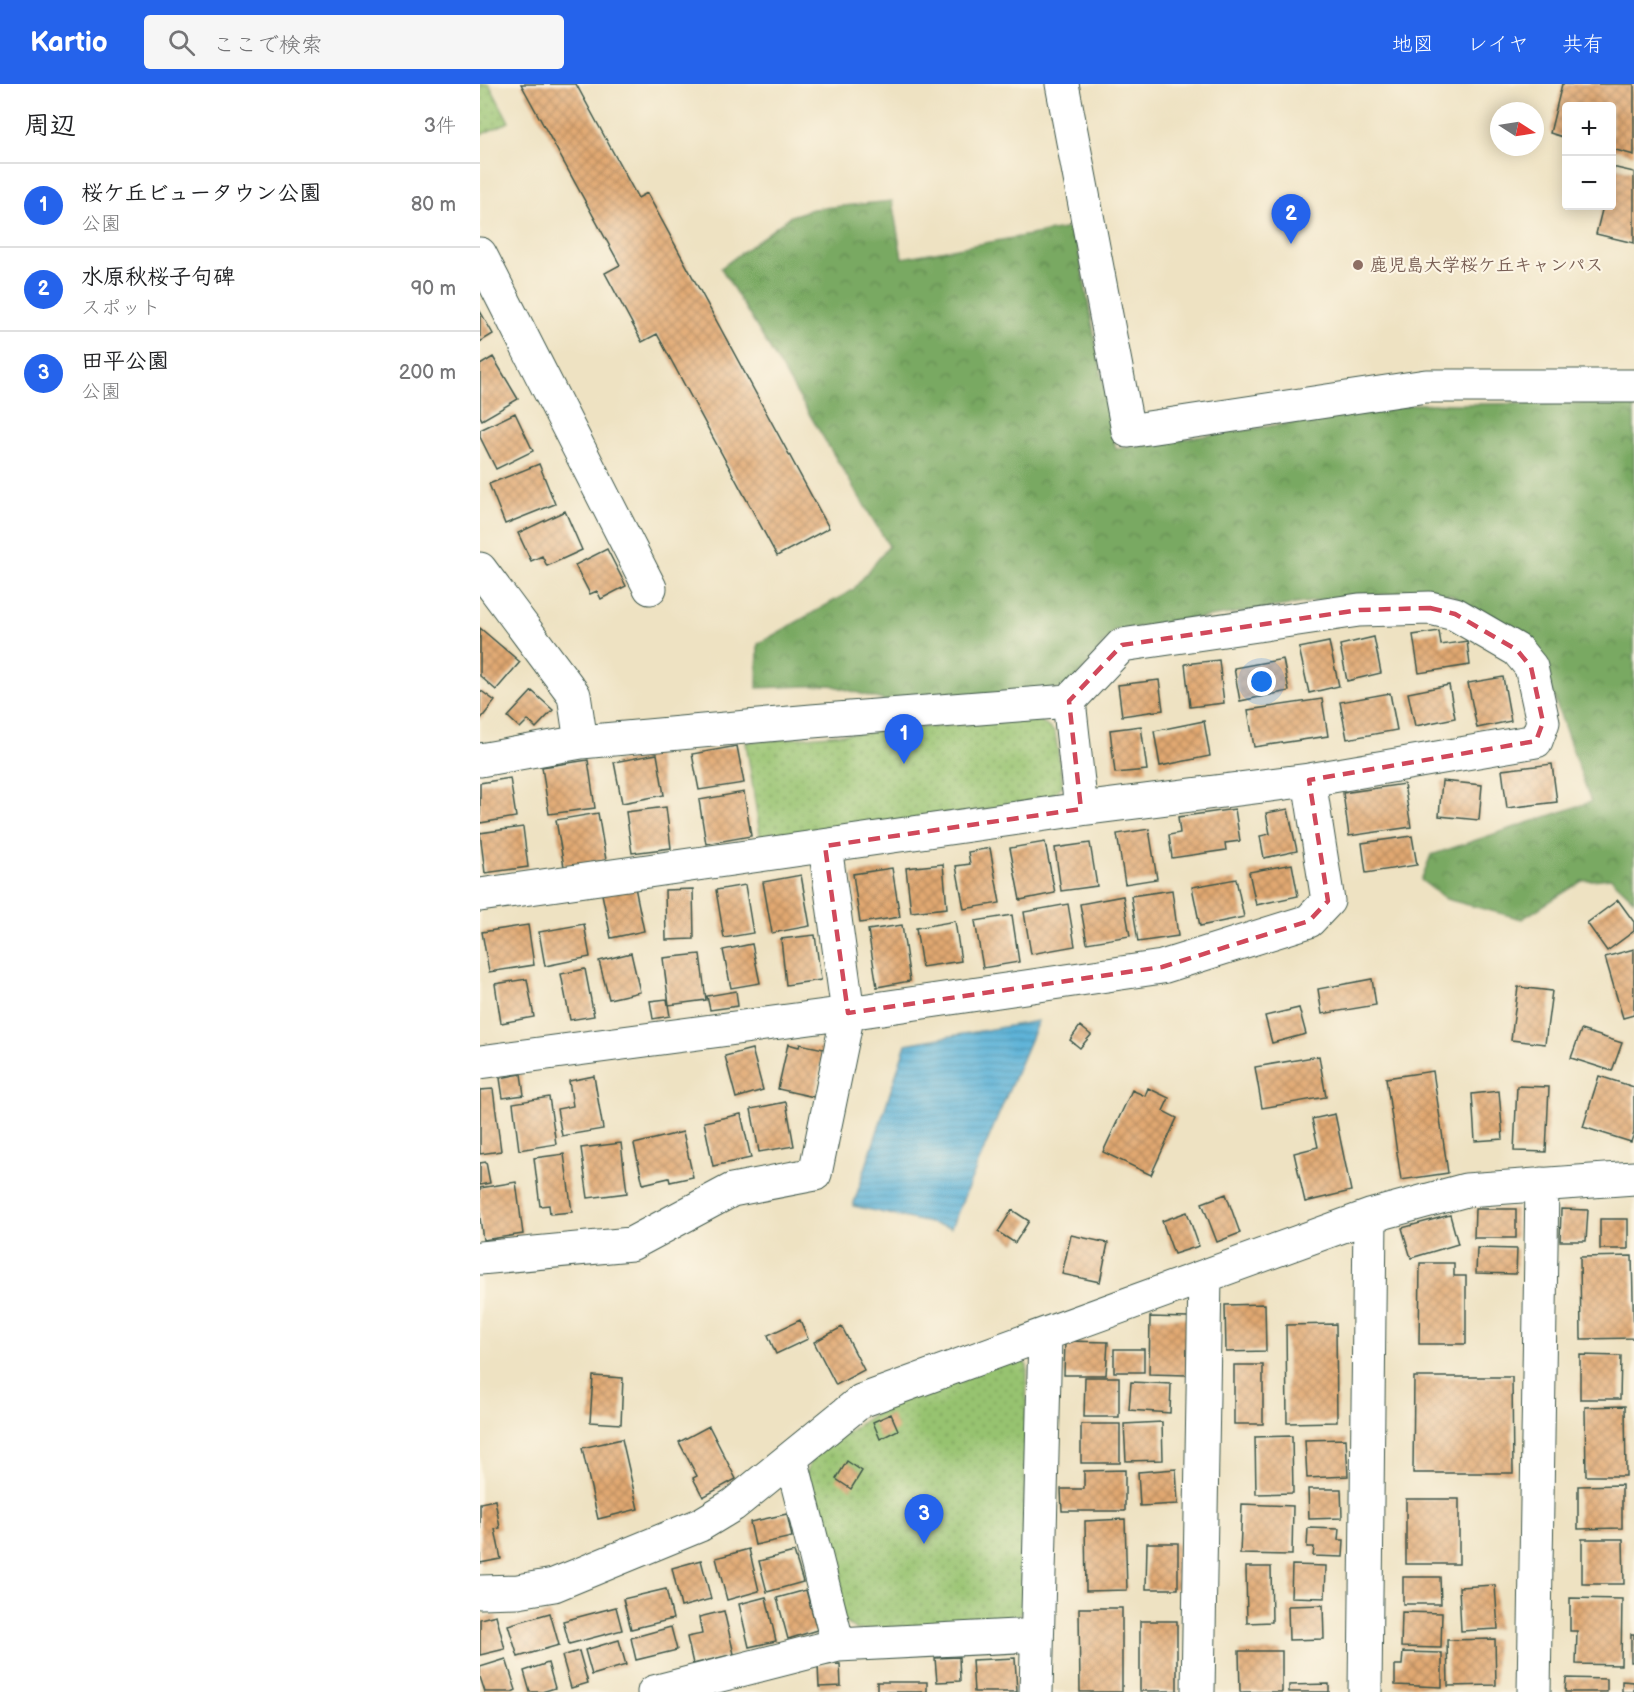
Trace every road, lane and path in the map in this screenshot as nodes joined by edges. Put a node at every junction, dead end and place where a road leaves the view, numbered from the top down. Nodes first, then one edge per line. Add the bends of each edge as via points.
1 (1062, 84) edge
2 (480, 254) edge
3 (1634, 386) edge
4 (480, 569) edge
5 (650, 588) dead end
6 (1069, 701) junction
7 (581, 742) junction
8 (480, 760) edge
9 (1309, 780) junction
10 (1081, 809) junction
11 (825, 846) junction
12 (480, 895) edge
13 (848, 1013) junction
14 (480, 1062) edge
15 (1634, 1178) edge
16 (1542, 1184) junction
17 (1370, 1216) junction
18 (480, 1258) edge
19 (1205, 1276) junction
20 (1045, 1335) junction
21 (792, 1458) junction
22 (480, 1592) edge
23 (1037, 1635) junction
24 (838, 1645) junction
25 (654, 1692) edge
26 (1036, 1692) edge
27 (1198, 1692) edge
28 (1365, 1692) edge
29 (1534, 1692) edge

1 - 3 street via 1128,432 1426,386
2 - 5 street
4 - 7 street via 574,695
6 - 7 street
6 - 9 street via 1122,645 1359,609 1430,608 1455,614 1517,650 1531,667 1543,722 1536,741
6 - 10 street
7 - 8 street
9 - 10 street
9 - 13 street via 1328,901 1309,921 1162,968
10 - 11 street
11 - 12 street
11 - 13 street
13 - 14 street
13 - 18 street via 815,1173 732,1191 631,1244
15 - 16 street
16 - 17 street via 1466,1190
16 - 29 street
17 - 19 street
17 - 28 street
19 - 20 street
19 - 27 street
20 - 21 street via 861,1401
20 - 23 street
21 - 22 street via 734,1505 700,1525 554,1585
21 - 24 street
23 - 24 street
23 - 26 street
24 - 25 street

